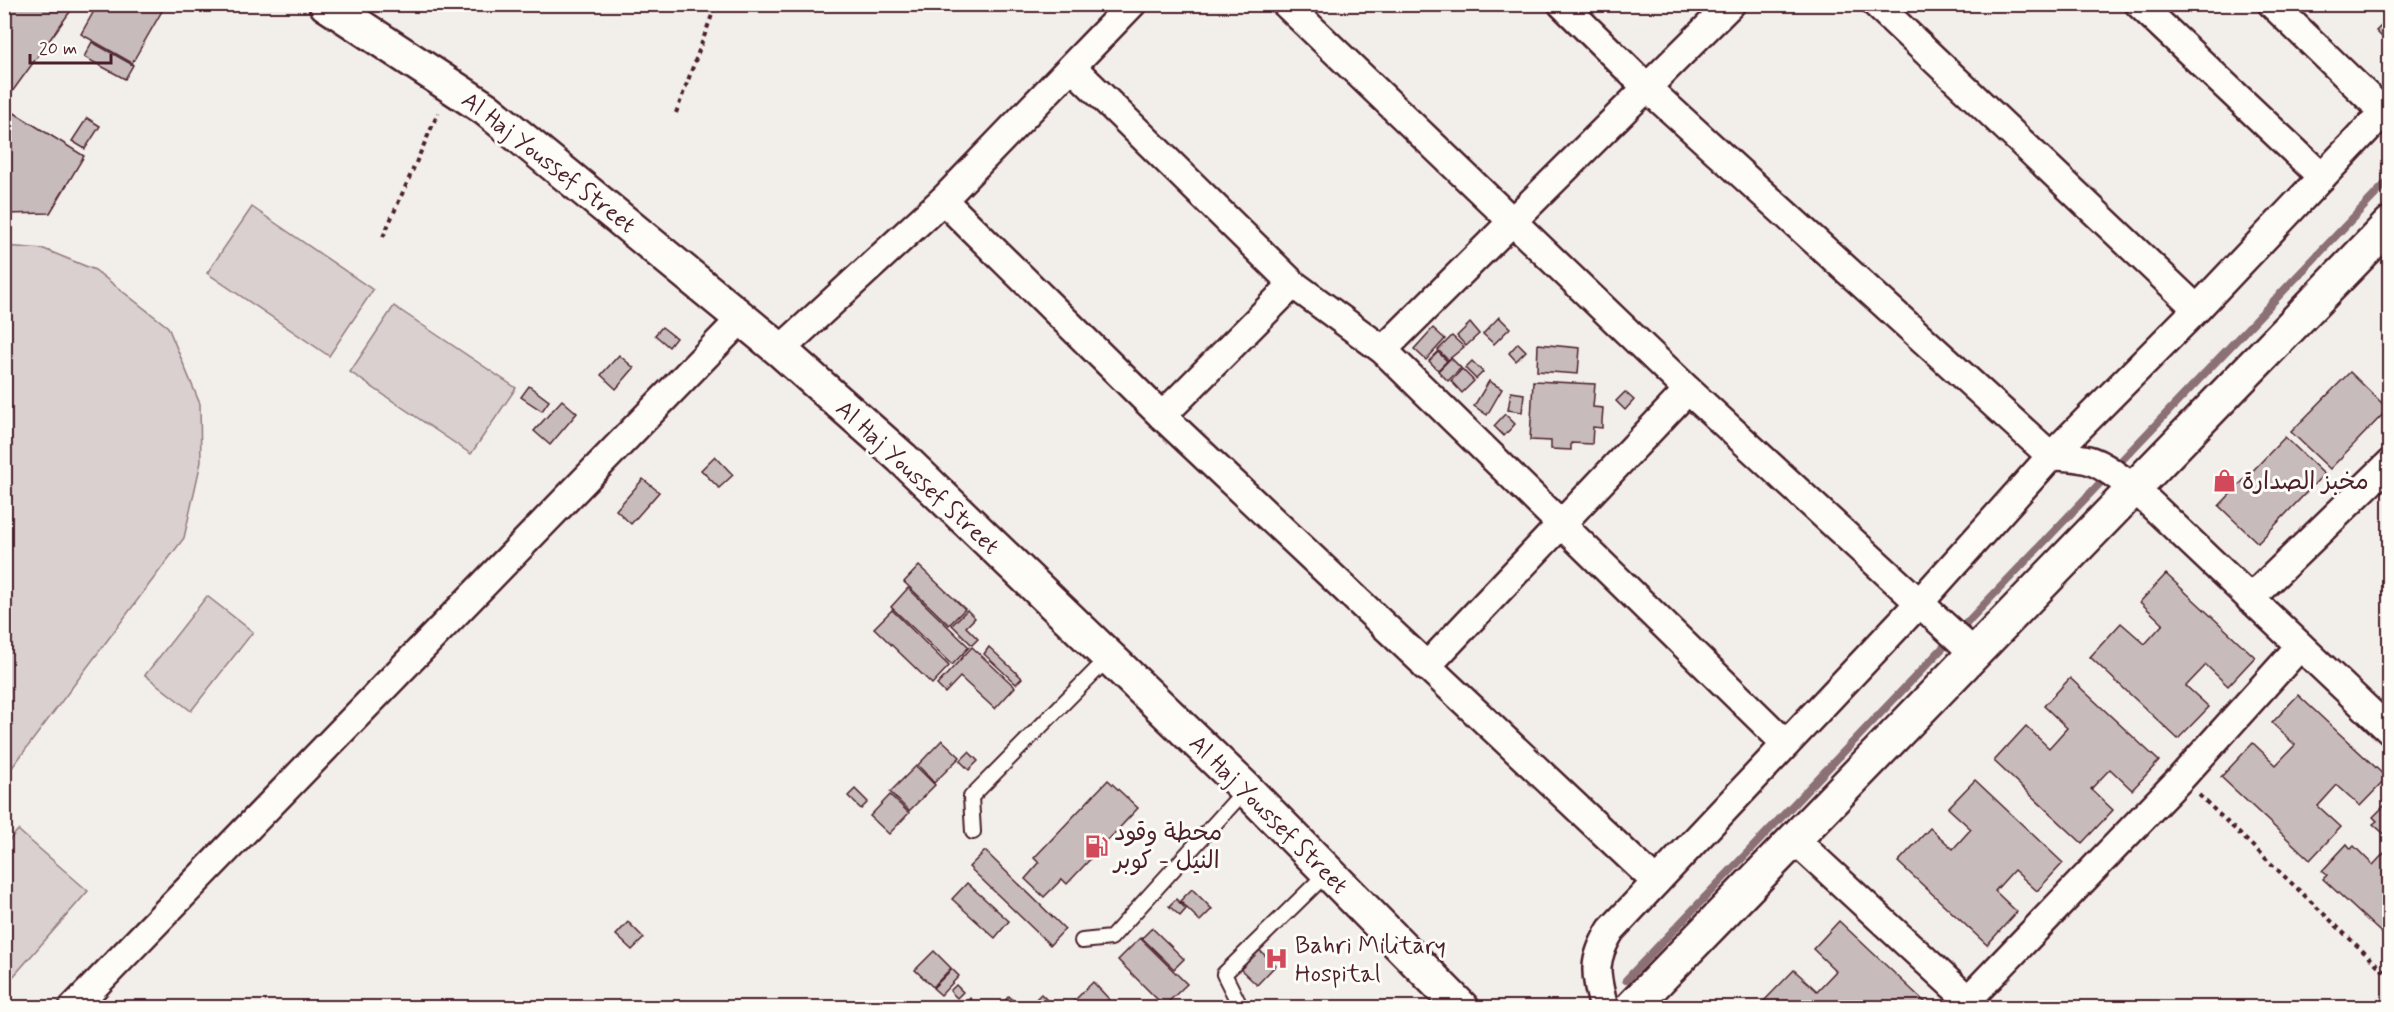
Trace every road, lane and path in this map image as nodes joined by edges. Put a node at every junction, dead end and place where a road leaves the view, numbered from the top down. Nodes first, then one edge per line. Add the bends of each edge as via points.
1 (326, 4) edge
2 (716, 4) edge
3 (1132, 4) edge
4 (1286, 4) edge
5 (1562, 4) edge
6 (1731, 4) edge
7 (1876, 4) edge
8 (2139, 4) edge
9 (2272, 4) edge
10 (1073, 68) junction
11 (450, 85) junction
12 (1647, 87) junction
13 (2387, 111) edge
14 (676, 113) dead end
15 (2322, 177) junction
16 (943, 200) junction
17 (1512, 224) junction
18 (2390, 224) edge
19 (383, 237) dead end
20 (1293, 284) junction
21 (2197, 309) junction
22 (742, 318) junction
23 (780, 350) junction
24 (1383, 350) junction
25 (1688, 390) junction
26 (1162, 416) junction
27 (2051, 456) junction
28 (2390, 463) edge
29 (2119, 477) junction
30 (1561, 525) junction
31 (2250, 599) junction
32 (1920, 602) junction
33 (1962, 641) junction
34 (2300, 646) junction
35 (1108, 658) junction
36 (1426, 667) junction
37 (2390, 731) edge
38 (1786, 744) junction
39 (2181, 778) junction
40 (1246, 789) junction
41 (973, 832) dead end
42 (1794, 839) junction
43 (1328, 872) junction
44 (1656, 882) junction
45 (1082, 941) dead end
46 (2390, 977) edge
47 (1968, 1005) edge
48 (73, 1008) edge
49 (1241, 1008) edge
50 (1462, 1008) edge
51 (1604, 1008) edge
52 (1631, 1008) edge

1 - 11 main road, Al Haj Youssef Street
2 - 14 path
3 - 10 street
4 - 17 street
5 - 12 street
6 - 12 street
7 - 21 street
8 - 15 street
9 - 13 street
10 - 16 street
10 - 20 street
11 - 19 path
11 - 22 main road, Al Haj Youssef Street via 486,109
12 - 17 street
12 - 27 street
13 - 15 street
15 - 21 street
16 - 23 street
16 - 26 street
17 - 24 street
17 - 25 street
18 - 29 main road
20 - 24 street
20 - 26 street
21 - 27 street
22 - 23 main road, Al Haj Youssef Street
22 - 48 street
23 - 35 main road, Al Haj Youssef Street via 902,458
24 - 30 street
25 - 30 street
25 - 32 street
26 - 36 street
27 - 29 street via 2084,457
27 - 32 street
28 - 31 street
29 - 31 street
29 - 33 main road
30 - 36 street
30 - 38 street
31 - 34 street
32 - 33 street
32 - 38 street
33 - 42 main road
34 - 37 street
34 - 39 street
35 - 40 main road, Al Haj Youssef Street
35 - 41 lane via 971,797
36 - 44 street
38 - 44 street
39 - 46 path
39 - 47 street
40 - 43 main road, Al Haj Youssef Street
40 - 45 lane via 1111,938
42 - 47 street
42 - 52 main road
43 - 49 lane via 1224,974
43 - 50 main road, Al Haj Youssef Street
44 - 51 street via 1611,930 1598,951 1598,981

